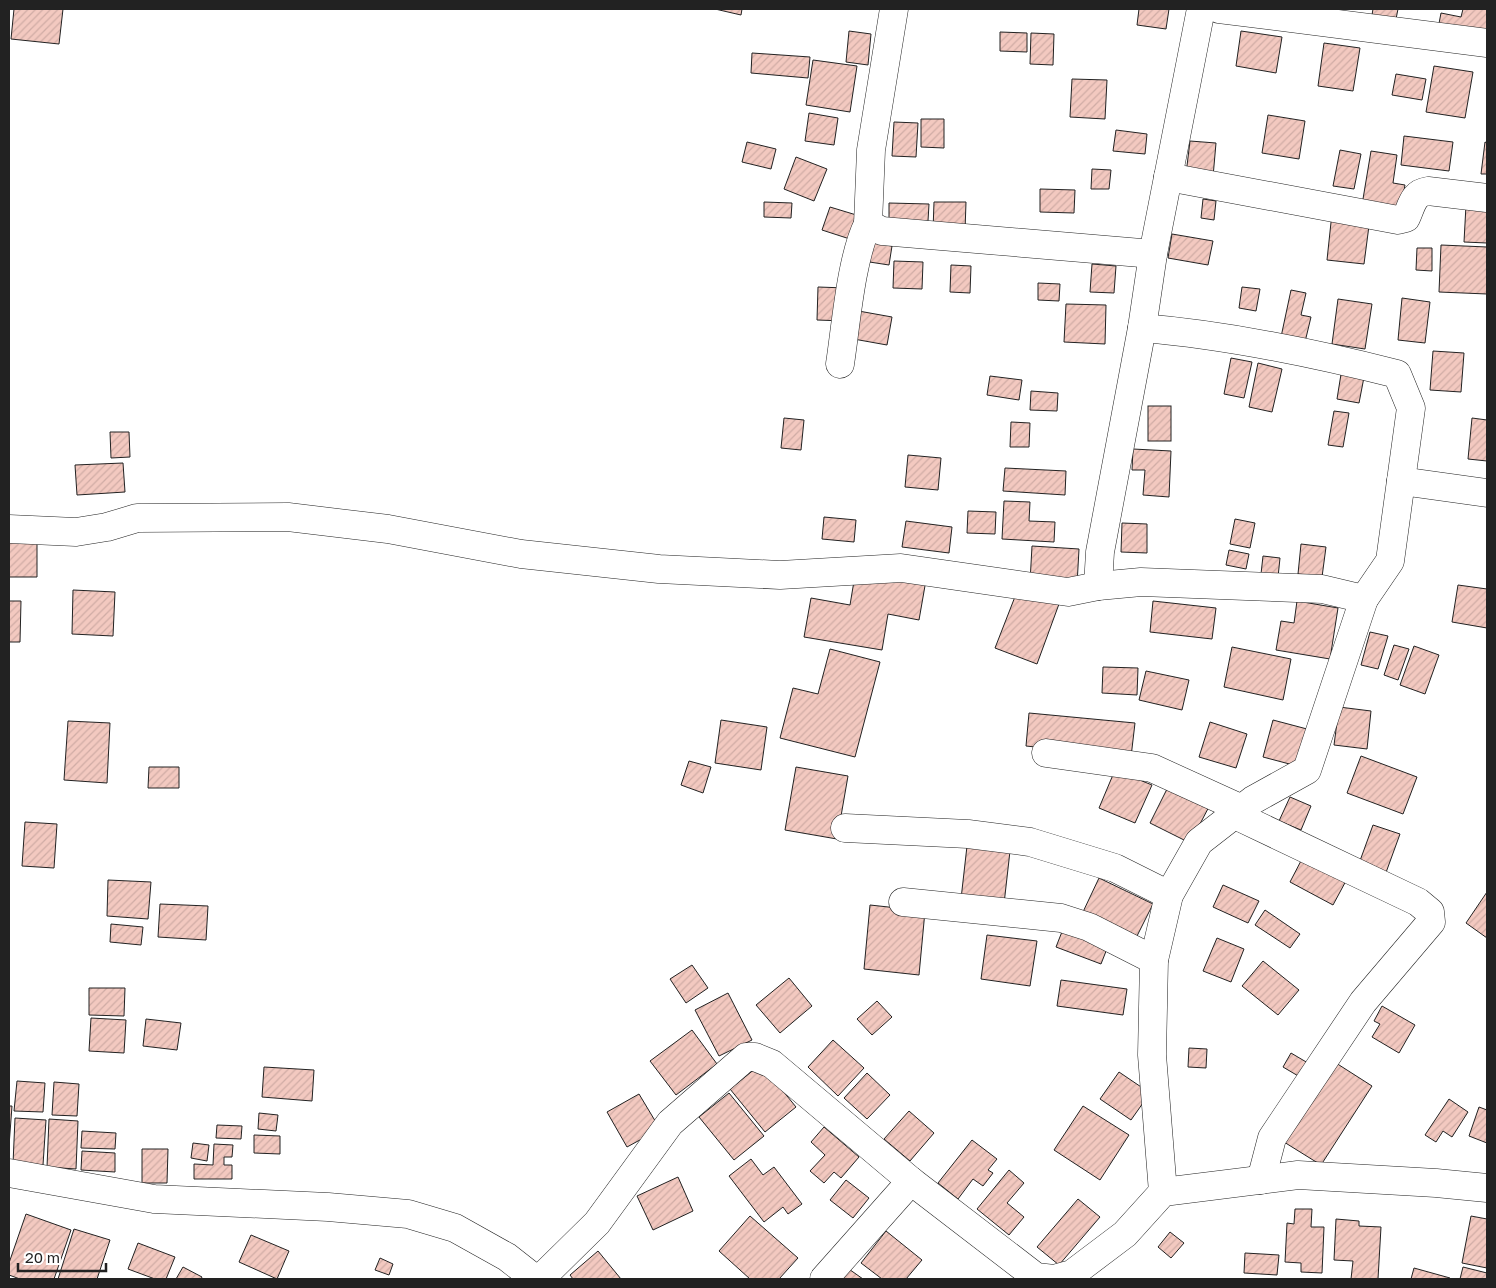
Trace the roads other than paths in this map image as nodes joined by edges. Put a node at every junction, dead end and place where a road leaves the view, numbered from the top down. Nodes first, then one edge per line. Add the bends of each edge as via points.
1 (894, 9) edge
2 (1201, 9) edge
3 (1219, 9) edge
4 (1487, 43) edge
5 (1168, 177) junction
6 (1487, 198) edge
7 (868, 224) junction
8 (1153, 254) junction
9 (1142, 328) junction
10 (840, 364) dead end
11 (1401, 481) junction
12 (1487, 493) edge
13 (9, 529) edge
14 (1098, 586) junction
15 (1364, 599) junction
16 (1046, 753) dead end
17 (1238, 812) junction
18 (845, 828) dead end
19 (1169, 895) junction
20 (903, 902) dead end
21 (1154, 960) junction
22 (9, 1173) edge
23 (1261, 1180) junction
24 (911, 1181) junction
25 (1487, 1188) edge
26 (1163, 1192) junction
27 (1012, 1272) edge
28 (1069, 1277) edge
29 (535, 1279) edge
30 (540, 1279) edge
31 (824, 1279) edge

1 - 7 street via 871,150
2 - 5 street
3 - 4 street
5 - 6 street via 1398,220 1406,218 1420,192
5 - 8 street
7 - 8 street via 882,231
7 - 10 street via 856,262
8 - 9 street
9 - 11 street via 1180,331 1325,355 1397,374 1411,408
9 - 14 street via 1100,552
11 - 12 street
11 - 15 street via 1390,561
13 - 14 street via 76,532 137,518 288,516 388,529 521,554 658,569 780,575 901,568 1068,592
14 - 15 street via 1141,582 1322,590
15 - 17 street via 1307,770
16 - 17 street via 1152,768
17 - 19 street via 1199,842
17 - 23 street via 1418,902 1430,912 1431,922 1363,1002 1272,1138
18 - 19 street via 968,834 1030,842 1115,868
19 - 21 street
20 - 21 street via 1061,918
21 - 26 street via 1152,1055
22 - 29 street via 154,1199 408,1214 455,1228 507,1257
23 - 25 street via 1298,1175
23 - 26 street
24 - 27 street
24 - 30 street via 772,1064 755,1056 746,1057 670,1123 597,1223
24 - 31 street
26 - 28 street via 1125,1234
27 - 28 street via 1036,1277

